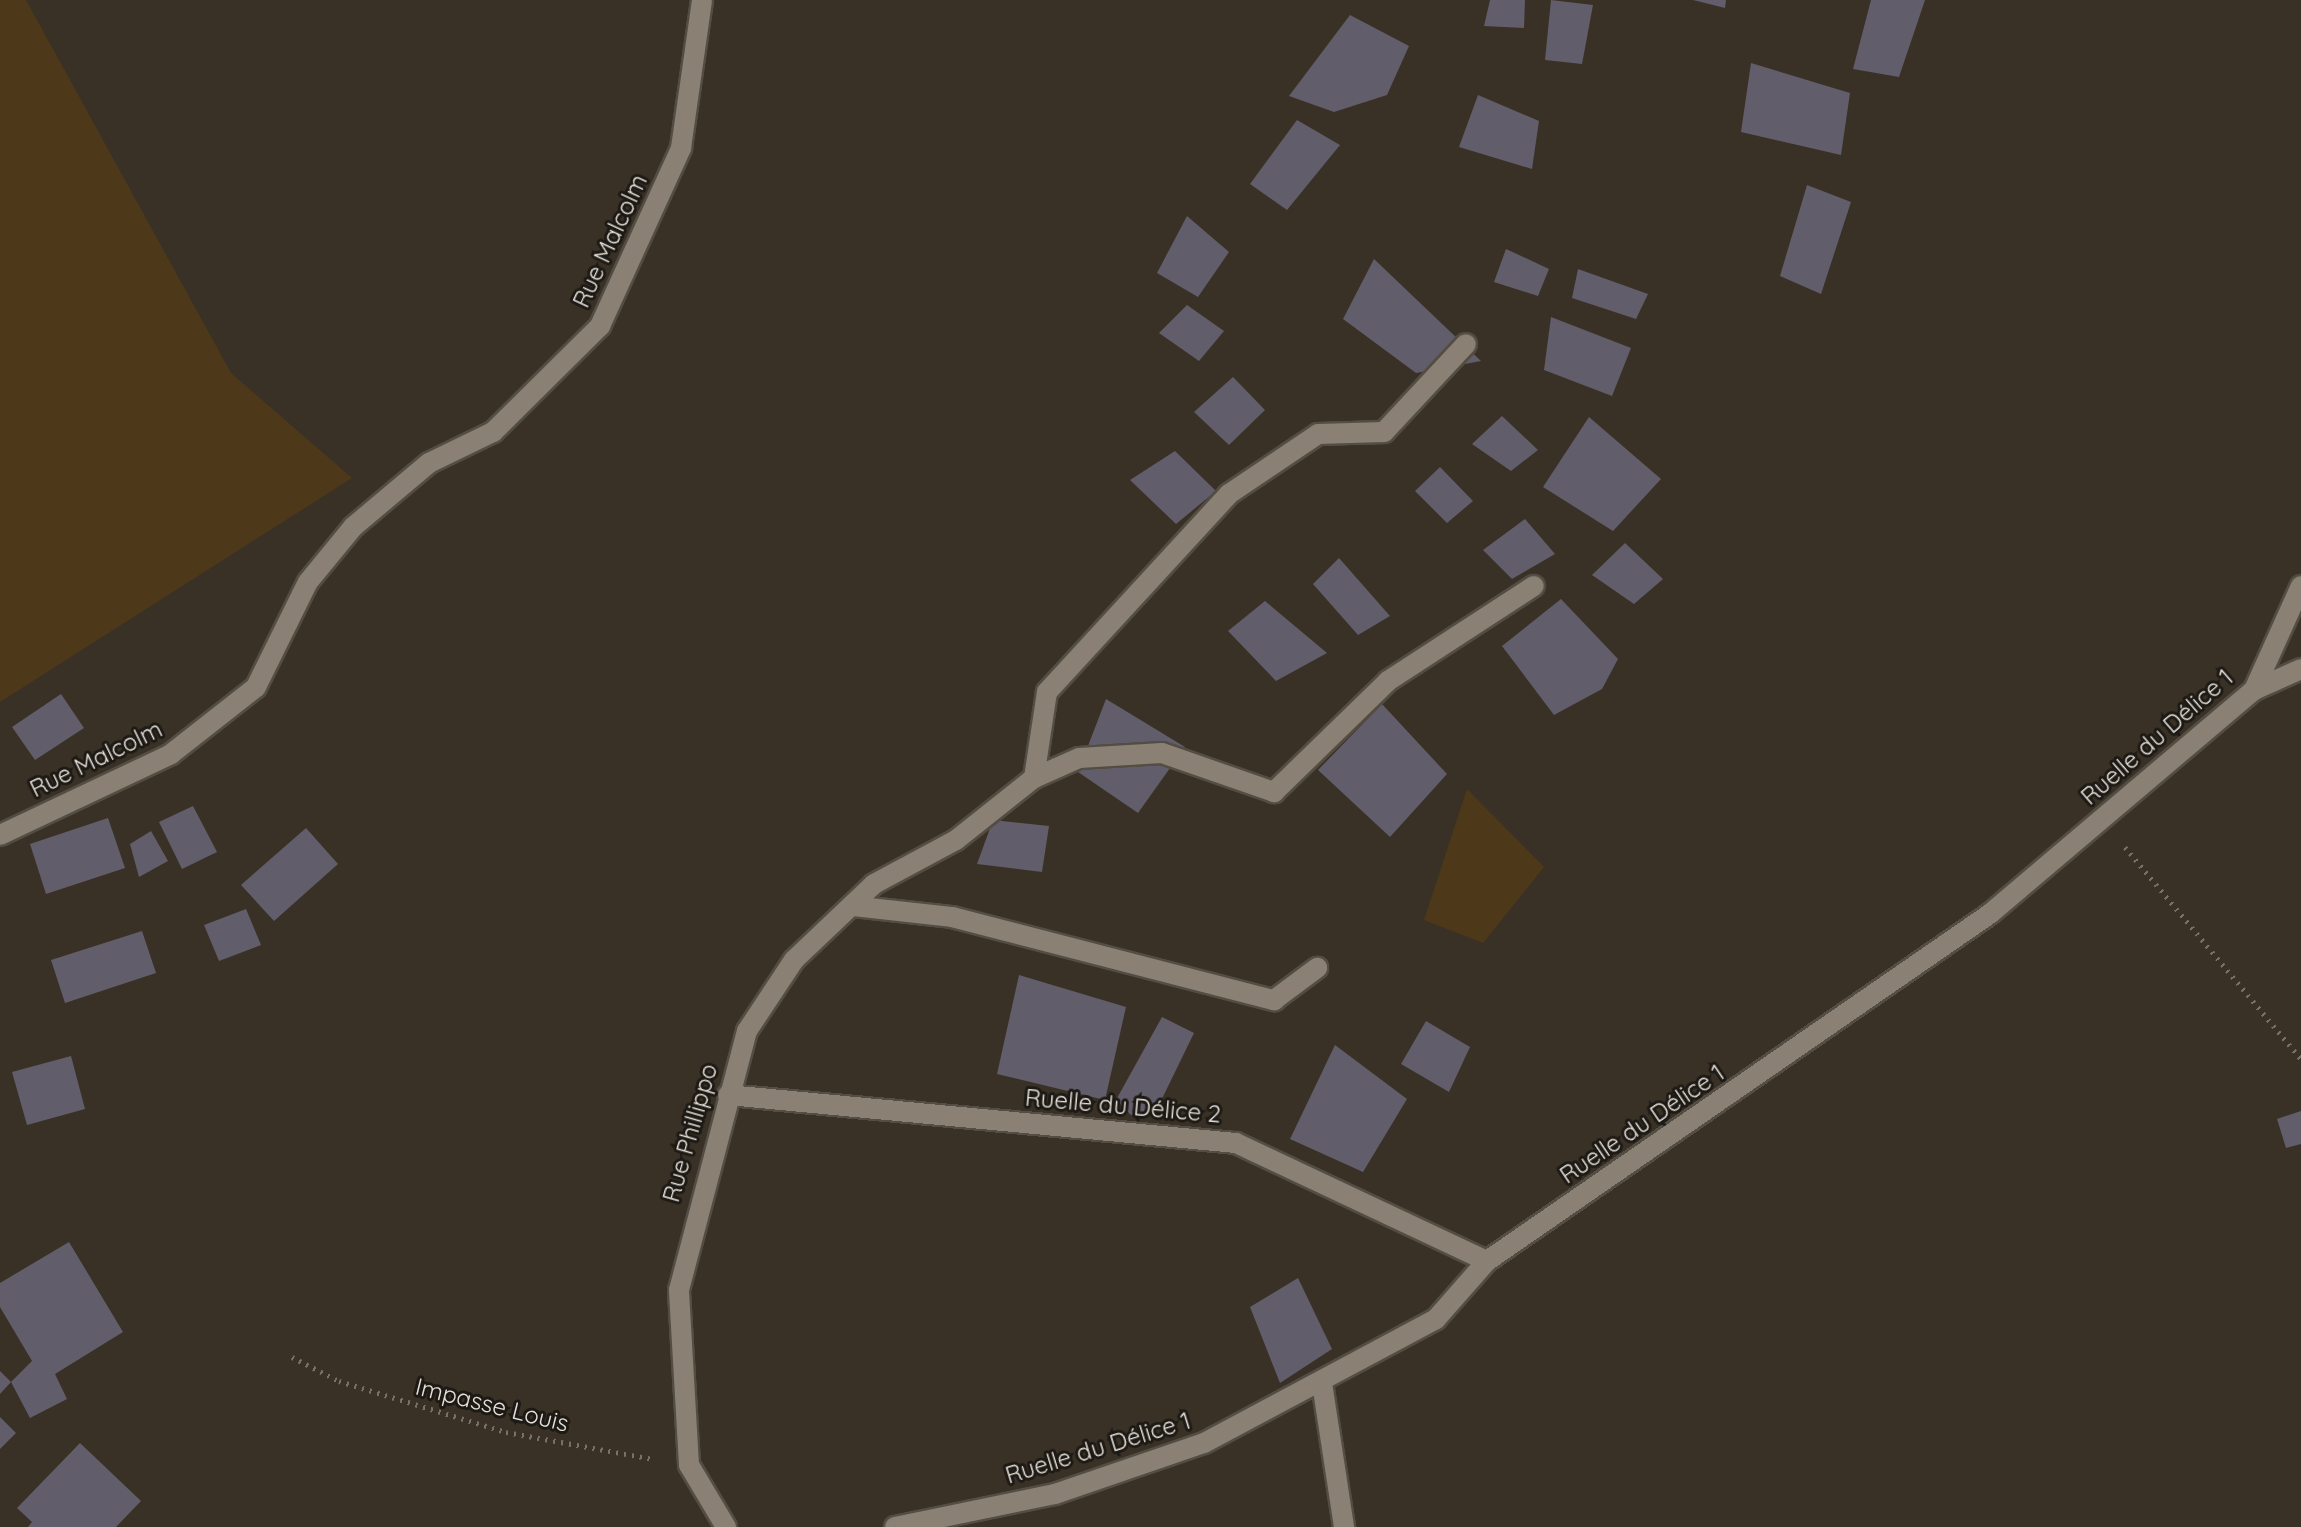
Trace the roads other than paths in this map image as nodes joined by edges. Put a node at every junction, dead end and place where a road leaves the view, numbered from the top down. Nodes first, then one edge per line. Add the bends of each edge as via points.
1 (702, 0) edge
2 (1466, 344) dead end
3 (1534, 586) dead end
4 (2301, 586) edge
5 (2301, 669) edge
6 (2254, 690) junction
7 (1034, 778) junction
8 (0, 835) edge
9 (852, 906) junction
10 (1317, 968) dead end
11 (728, 1095) junction
12 (1487, 1261) junction
13 (1322, 1383) junction
14 (726, 1527) edge
15 (895, 1527) edge
16 (1344, 1527) edge

1 - 8 street, Rue Malcolm via 681,148 600,326 493,432 429,463 353,527 308,582 256,687 171,754
2 - 7 street via 1384,432 1318,434 1229,494 1047,692
3 - 7 street, Rue Phillippo via 1388,681 1274,792 1162,753 1079,758
4 - 6 street, Ruelle du Délice 1
5 - 6 street
6 - 12 street, Ruelle du Délice 1 via 1991,913
7 - 9 street, Rue Phillippo via 956,840 874,884
9 - 10 street via 952,917 1274,1000
9 - 11 street, Rue Phillippo via 794,960 747,1031
11 - 12 street, Ruelle du Délice 2 via 1236,1143
11 - 14 street, Rue Phillippo via 679,1290 689,1465
12 - 13 street, Ruelle du Délice 1 via 1436,1319
13 - 15 street, Ruelle du Délice 1 via 1204,1443 1055,1494
13 - 16 street

